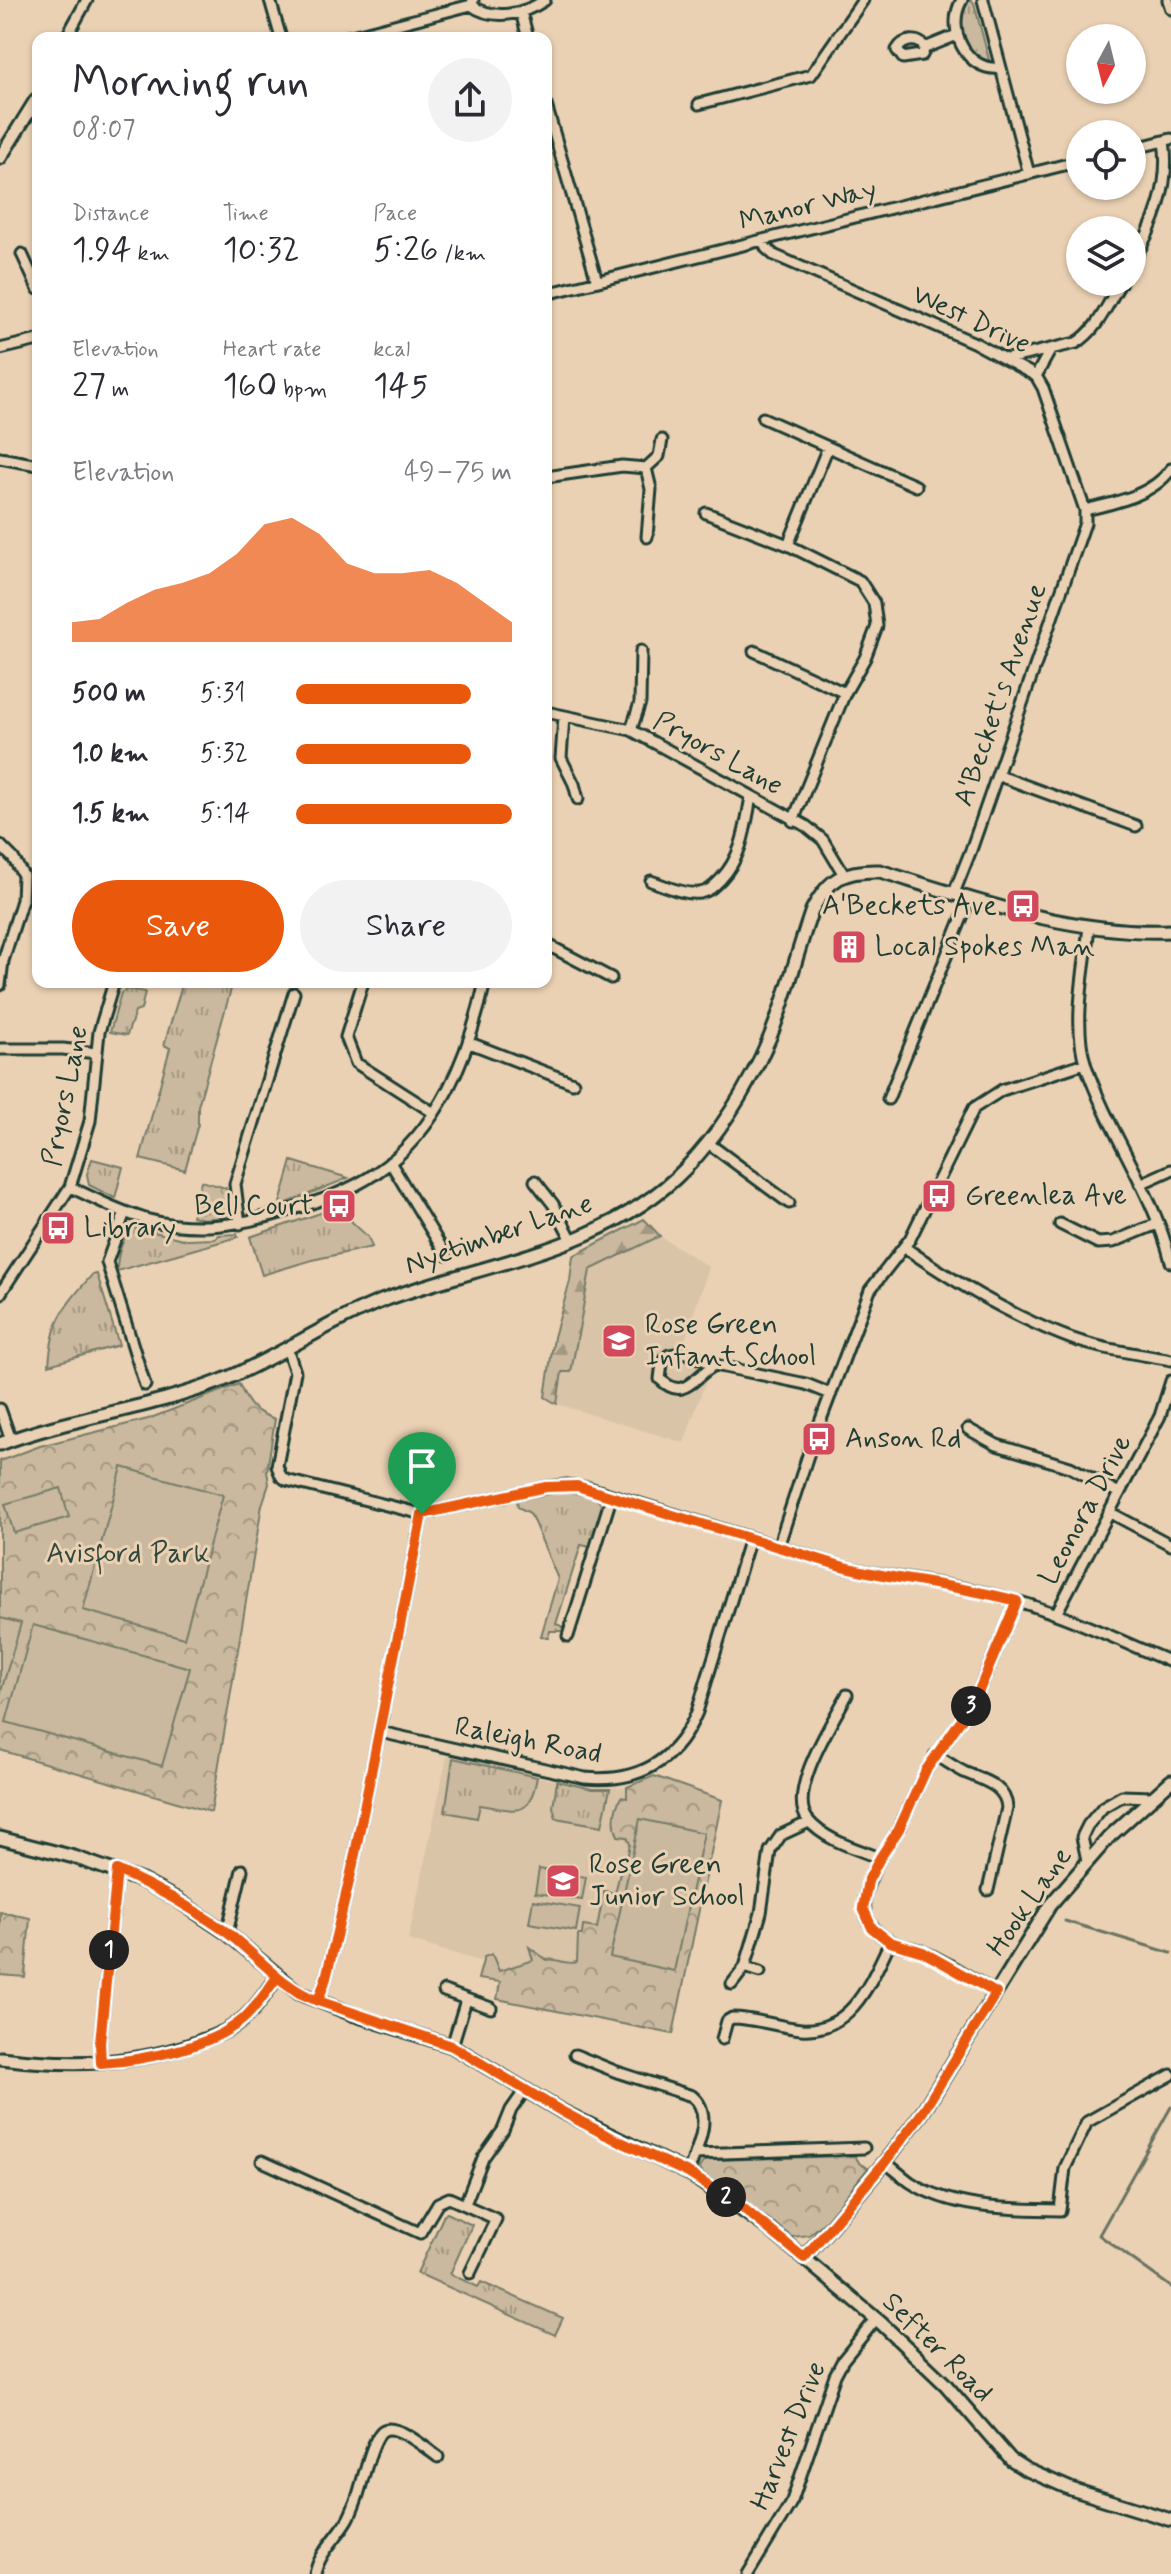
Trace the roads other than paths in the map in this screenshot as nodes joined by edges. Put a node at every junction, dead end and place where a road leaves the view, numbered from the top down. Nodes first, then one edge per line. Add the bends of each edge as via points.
1 (87, 0) edge
2 (270, 0) edge
3 (545, 0) edge
4 (863, 0) edge
5 (962, 0) edge
6 (983, 0) edge
7 (1168, 0) edge
8 (472, 2) edge
9 (1171, 9) edge
10 (521, 12) junction
11 (69, 32) edge
12 (279, 32) edge
13 (365, 32) edge
14 (526, 32) edge
15 (957, 35) junction
16 (925, 48) dead end
17 (1000, 68) junction
18 (699, 104) dead end
19 (32, 106) edge
20 (552, 140) edge
21 (1167, 140) edge
22 (1146, 145) edge
23 (0, 158) edge
24 (1066, 165) edge
25 (1029, 174) junction
26 (1146, 237) edge
27 (763, 240) junction
28 (22, 254) dead end
29 (32, 276) edge
30 (597, 281) junction
31 (552, 292) edge
32 (1113, 296) edge
33 (32, 341) edge
34 (0, 349) edge
35 (1051, 349) junction
36 (1007, 359) junction
37 (1036, 376) junction
38 (763, 418) dead end
39 (662, 440) dead end
40 (828, 447) junction
41 (0, 458) edge
42 (32, 464) edge
43 (646, 468) junction
44 (1171, 469) edge
45 (552, 476) edge
46 (1167, 480) edge
47 (916, 486) dead end
48 (1085, 510) junction
49 (706, 513) dead end
50 (647, 537) dead end
51 (788, 545) junction
52 (641, 651) dead end
53 (754, 651) dead end
54 (845, 693) junction
55 (552, 714) edge
56 (564, 717) junction
57 (631, 730) junction
58 (997, 775) junction
59 (751, 797) junction
60 (578, 799) dead end
61 (793, 821) junction
62 (1136, 826) dead end
63 (0, 845) edge
64 (844, 875) junction
65 (651, 881) dead end
66 (954, 893) junction
67 (970, 898) junction
68 (1089, 926) junction
69 (1171, 931) edge
70 (552, 947) edge
71 (1, 961) edge
72 (611, 978) dead end
73 (0, 985) edge
74 (112, 988) edge
75 (361, 988) edge
76 (484, 988) edge
77 (294, 993) dead end
78 (0, 1039) edge
79 (470, 1043) junction
80 (0, 1049) edge
81 (96, 1053) junction
82 (1085, 1063) junction
83 (573, 1083) dead end
84 (888, 1099) dead end
85 (434, 1113) junction
86 (708, 1143) junction
87 (390, 1162) junction
88 (1171, 1170) edge
89 (535, 1181) dead end
90 (1140, 1184) junction
91 (70, 1187) junction
92 (789, 1203) dead end
93 (125, 1212) junction
94 (240, 1224) junction
95 (1060, 1224) dead end
96 (1157, 1224) junction
97 (572, 1240) junction
98 (904, 1247) junction
99 (446, 1255) dead end
100 (1171, 1262) edge
101 (0, 1294) edge
102 (287, 1348) junction
103 (1171, 1360) edge
104 (715, 1365) junction
105 (1171, 1381) edge
106 (145, 1385) dead end
107 (831, 1394) junction
108 (1168, 1402) edge
109 (0, 1409) edge
110 (968, 1429) dead end
111 (5, 1442) edge
112 (1119, 1493) junction
113 (612, 1495) junction
114 (1109, 1512) junction
115 (422, 1514) junction
116 (750, 1538) junction
117 (1171, 1545) edge
118 (778, 1547) junction
119 (1017, 1601) junction
120 (1056, 1614) junction
121 (568, 1636) dead end
122 (1171, 1662) edge
123 (847, 1695) dead end
124 (380, 1732) junction
125 (935, 1755) junction
126 (1171, 1781) edge
127 (1153, 1797) junction
128 (809, 1822) junction
129 (0, 1838) edge
130 (880, 1858) junction
131 (1087, 1860) junction
132 (117, 1870) junction
133 (242, 1870) dead end
134 (988, 1890) dead end
135 (227, 1933) junction
136 (890, 1942) junction
137 (745, 1967) junction
138 (760, 1972) dead end
139 (277, 1977) junction
140 (732, 1984) dead end
141 (444, 1991) dead end
142 (996, 1993) junction
143 (466, 2000) junction
144 (318, 2001) junction
145 (491, 2008) dead end
146 (722, 2039) dead end
147 (452, 2046) junction
148 (575, 2055) dead end
149 (0, 2058) edge
150 (101, 2063) junction
151 (1171, 2075) edge
152 (525, 2090) junction
153 (864, 2148) dead end
154 (695, 2154) junction
155 (262, 2161) dead end
156 (885, 2162) junction
157 (688, 2173) junction
158 (465, 2204) junction
159 (804, 2258) junction
160 (470, 2273) dead end
161 (876, 2319) junction
162 (438, 2457) dead end
163 (1171, 2520) edge
164 (315, 2574) edge
165 (748, 2574) edge

1 - 11 street
2 - 12 street
3 - 10 street
4 - 18 street via 811,75
5 - 15 street
6 - 17 street
7 - 9 street
8 - 10 street via 492,14
8 - 13 street
10 - 14 street
15 - 16 street
15 - 17 street via 970,59
17 - 25 street
19 - 23 street
20 - 30 street
21 - 22 street
21 - 26 street via 1168,162 1156,218
24 - 25 street, Manor Way
25 - 27 street, Manor Way
27 - 30 street, Manor Way
27 - 36 street, West Drive via 774,255
28 - 29 street
30 - 31 street, Manor Way
32 - 35 street via 1086,338
33 - 34 street
35 - 36 street
35 - 37 street
36 - 37 street, West Drive
37 - 48 street, West Drive
38 - 40 street
39 - 43 street via 659,456
40 - 47 street
40 - 51 street
41 - 42 street
43 - 45 street via 622,466
43 - 50 street via 651,489
44 - 46 street
46 - 48 street
48 - 58 street, A'Becket's Avenue via 1085,523
49 - 51 street
51 - 54 street via 860,581 874,603 877,626
52 - 57 street via 640,703
53 - 54 street
54 - 61 street
55 - 56 street, Pryors Lane
56 - 57 street, Pryors Lane
56 - 60 street via 561,758
57 - 59 street, Pryors Lane
58 - 62 street
58 - 66 street, A'Becket's Avenue
59 - 61 street, Pryors Lane
59 - 65 street via 741,850 711,890 685,892
61 - 64 street, Pryors Lane via 823,840
63 - 71 street via 23,875 22,900
64 - 66 street via 880,871
64 - 86 street, Nyetimber Lane via 820,894 770,1038
66 - 67 street
67 - 68 street
67 - 84 street
68 - 69 street
68 - 82 street via 1079,1018
70 - 72 street
71 - 73 street
74 - 81 street, Pryors Lane
75 - 85 street via 346,1037 356,1063
76 - 79 street
77 - 94 street via 235,1184
78 - 80 street
79 - 83 street
79 - 85 street
80 - 81 street
81 - 91 street, Pryors Lane via 90,1121
82 - 90 street
82 - 98 street via 1002,1090 974,1108
85 - 87 street
86 - 92 street
86 - 97 street, Nyetimber Lane via 659,1192
87 - 94 street via 312,1203
87 - 99 street
88 - 90 street
89 - 97 street
90 - 96 street
91 - 93 street
91 - 101 street, Pryors Lane
93 - 94 street via 180,1225
93 - 106 street via 107,1262
95 - 96 street via 1098,1243
96 - 100 street
97 - 102 street, Nyetimber Lane via 381,1301
98 - 103 street via 981,1295 1062,1335
98 - 107 street via 870,1290
102 - 111 street, Nyetimber Lane via 188,1392
102 - 115 street via 295,1372 277,1466 281,1476
104 - 104 street via 677,1352 662,1363 660,1379 685,1388
104 - 107 street
105 - 108 street, Leonora Drive
107 - 118 street
108 - 112 street, Leonora Drive
109 - 111 street
110 - 112 street via 997,1445 1070,1467
112 - 114 street, Leonora Drive
113 - 115 street via 556,1485
113 - 116 street
113 - 121 street
114 - 117 street
114 - 120 street, Leonora Drive
115 - 124 street
116 - 118 street
116 - 124 street, Raleigh Road via 689,1732 642,1773 585,1778
118 - 119 street via 872,1574
119 - 120 street
119 - 125 street via 975,1700
120 - 122 street
123 - 128 street via 809,1768 802,1804
124 - 144 street
125 - 130 street
125 - 134 street via 1007,1798
126 - 127 street, Hook Lane
127 - 131 street, Hook Lane
127 - 131 street via 1122,1796 1103,1807 1082,1837
128 - 130 street
128 - 137 street via 781,1835 770,1851 761,1913
129 - 132 street, Sefter Road
130 - 136 street via 863,1908 872,1928
131 - 142 street, Hook Lane via 1050,1905
132 - 135 street, Sefter Road via 176,1899
132 - 150 street
133 - 135 street
135 - 139 street, Sefter Road
136 - 142 street via 923,1952
136 - 146 street via 860,1998 841,2018 803,2029 732,2018
137 - 138 street
137 - 140 street
139 - 144 street, Sefter Road
139 - 150 street via 249,2013 219,2034 153,2055
141 - 143 street
142 - 156 street, Hook Lane via 938,2090
143 - 145 street
143 - 147 street
144 - 147 street, Sefter Road
147 - 152 street, Sefter Road
148 - 154 street via 700,2102 704,2112
149 - 150 street
151 - 156 street via 1087,2122 1065,2168 1060,2210 990,2208 936,2194
152 - 157 street, Sefter Road
152 - 158 street via 483,2158
153 - 154 street
154 - 157 street
155 - 158 street via 420,2233 438,2203 449,2198
156 - 159 street, Hook Lane
157 - 159 street, Sefter Road via 743,2208
158 - 160 street via 496,2219
159 - 161 street, Sefter Road
161 - 163 street, Sefter Road via 945,2384 1011,2460 1071,2489
161 - 165 street, Harvest Drive via 835,2375 792,2501
162 - 164 street via 401,2433 381,2431 346,2523 323,2553

